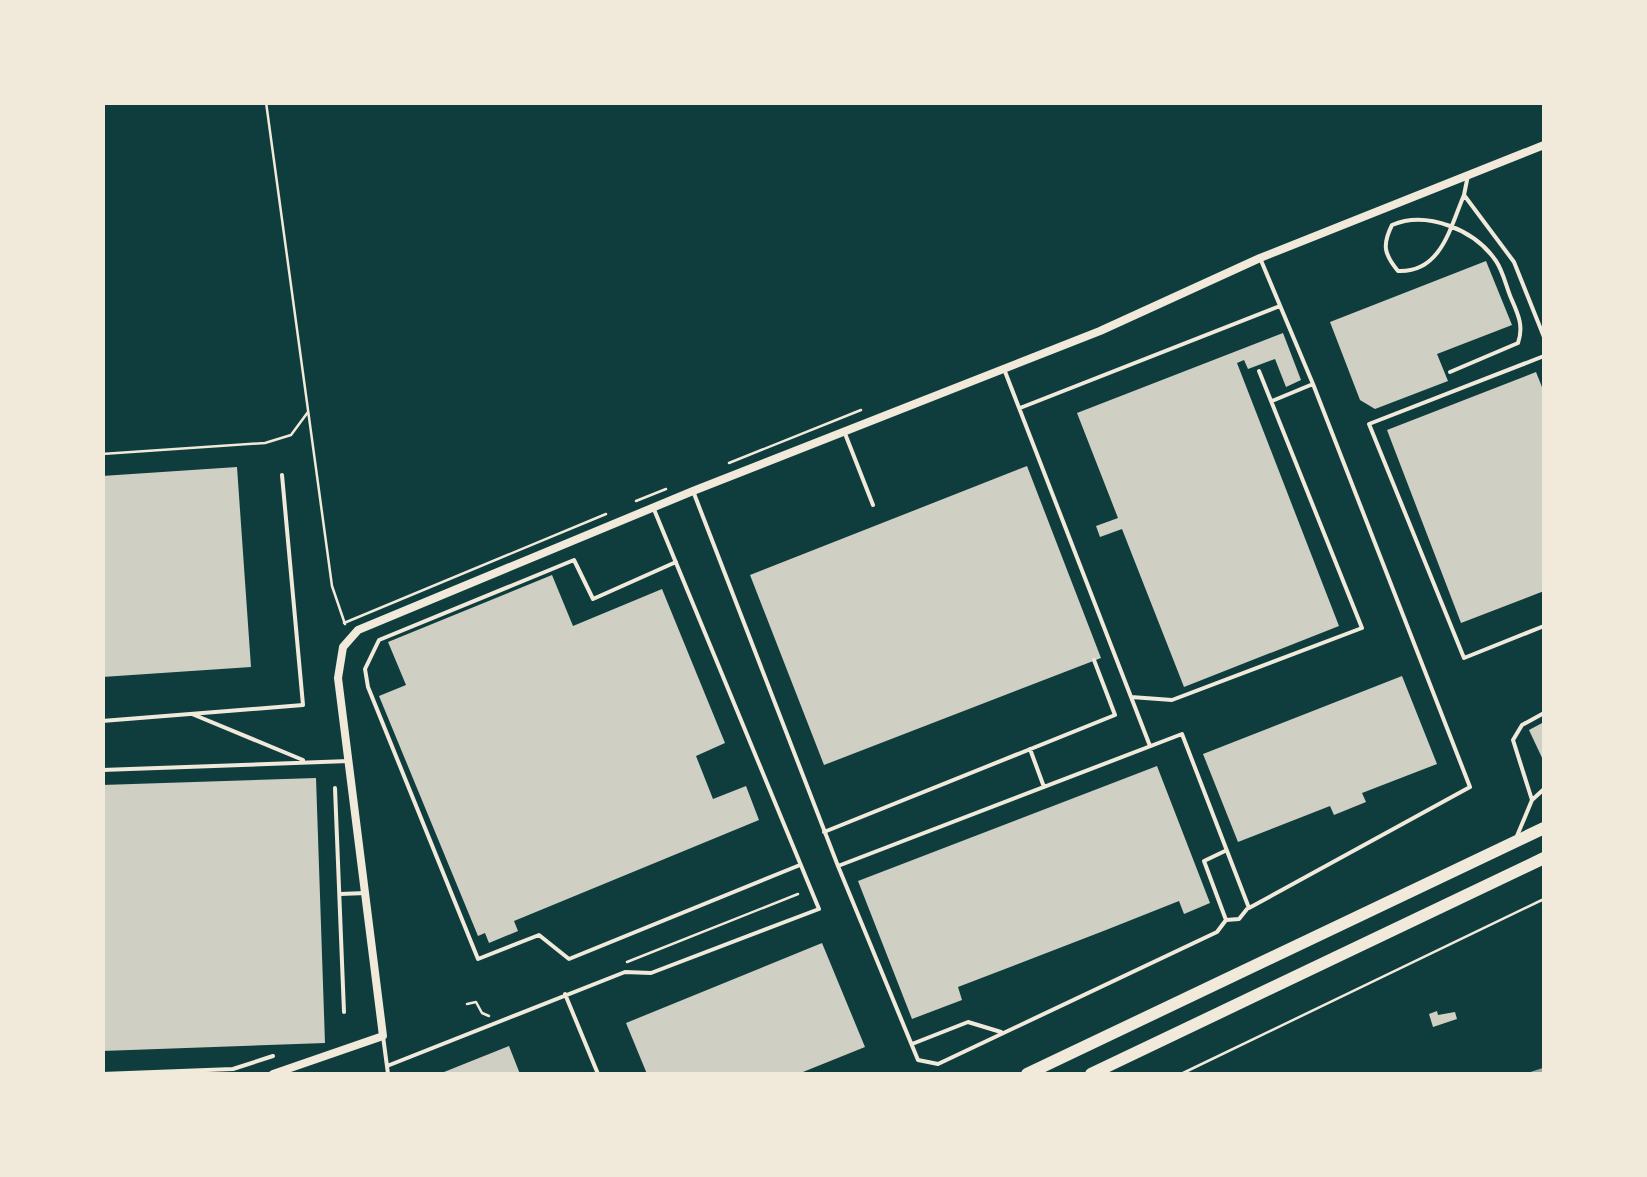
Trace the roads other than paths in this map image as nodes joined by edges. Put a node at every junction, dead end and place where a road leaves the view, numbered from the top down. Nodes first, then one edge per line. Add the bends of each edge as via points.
1 (1544, 145) edge
2 (1468, 175) junction
3 (1464, 195) junction
4 (1452, 225) junction
5 (1260, 258) junction
6 (1280, 306) junction
7 (1544, 337) edge
8 (1544, 356) edge
9 (1004, 369) junction
10 (1260, 371) dead end
11 (1450, 372) dead end
12 (1313, 384) junction
13 (1271, 401) junction
14 (1020, 408) junction
15 (844, 431) junction
16 (282, 475) dead end
17 (693, 491) junction
18 (872, 505) dead end
19 (653, 507) junction
20 (676, 562) junction
21 (1544, 626) edge
22 (1094, 660) dead end
23 (1130, 697) junction
24 (1544, 713) edge
25 (191, 714) junction
26 (102, 720) edge
27 (1150, 746) junction
28 (1030, 750) junction
29 (308, 762) junction
30 (350, 762) junction
31 (102, 770) edge
32 (1044, 787) junction
33 (335, 788) dead end
34 (1544, 790) edge
35 (1532, 800) junction
36 (1544, 828) edge
37 (824, 832) junction
38 (1514, 842) junction
39 (1227, 850) junction
40 (1544, 858) edge
41 (800, 864) junction
42 (838, 866) junction
43 (366, 893) junction
44 (339, 894) junction
45 (1248, 908) junction
46 (1226, 920) junction
47 (566, 994) junction
48 (344, 1012) dead end
49 (1004, 1033) junction
50 (383, 1036) junction
51 (912, 1044) junction
52 (273, 1056) dead end
53 (387, 1066) junction
54 (102, 1074) edge
55 (273, 1074) edge
56 (388, 1074) edge
57 (598, 1074) edge
58 (1026, 1074) edge
59 (1090, 1074) edge

1 - 2 street
2 - 3 lane
2 - 5 street
3 - 4 lane
3 - 7 lane via 1514,262
4 - 4 lane via 1429,265 1398,270 1385,255 1392,224 1418,219
4 - 11 lane via 1495,260 1522,330 1518,343
5 - 6 lane
5 - 9 street
6 - 12 lane
6 - 14 lane
8 - 21 lane via 1369,424 1464,658
9 - 14 lane
9 - 15 street
10 - 13 lane
12 - 13 lane
12 - 45 lane via 1470,787
13 - 23 lane via 1362,628 1172,700
14 - 23 lane
15 - 17 street
15 - 18 lane
16 - 25 lane via 304,705
17 - 19 street
17 - 37 lane
19 - 20 lane
19 - 30 street via 350,636 338,660
20 - 41 lane
20 - 41 lane via 592,600 574,560 379,640 365,669 368,687 478,960 538,935 569,959
22 - 28 lane via 1116,715
23 - 27 lane
24 - 35 lane via 1522,724 1514,740
25 - 26 lane
25 - 29 lane
27 - 32 lane
27 - 39 lane via 1182,734
28 - 32 lane
28 - 37 lane
29 - 30 lane
29 - 31 lane
30 - 43 street
32 - 42 lane
33 - 44 lane
34 - 35 lane
35 - 38 lane
36 - 38 highway
37 - 42 lane
38 - 58 highway
39 - 45 lane
39 - 46 lane via 1204,862
40 - 59 highway
41 - 47 lane via 819,909 651,972 627,971
42 - 51 lane
43 - 44 lane
43 - 50 street
44 - 48 lane
45 - 46 lane via 1239,919
46 - 49 lane via 1217,932
47 - 53 lane
47 - 57 lane
49 - 51 lane via 968,1022
49 - 51 lane via 938,1064 918,1060
50 - 53 lane
50 - 55 street
52 - 54 lane via 233,1070
53 - 56 lane

